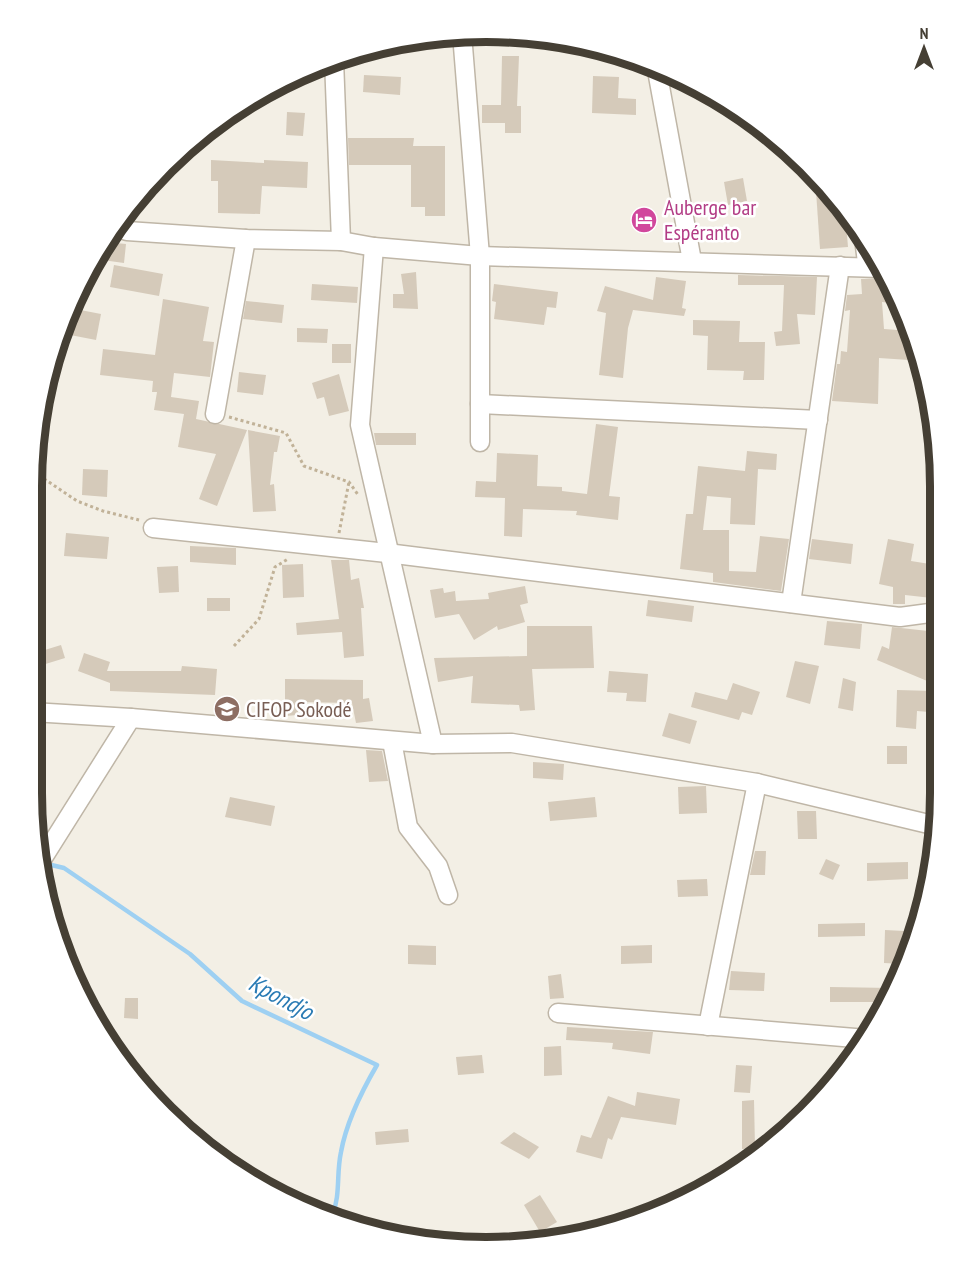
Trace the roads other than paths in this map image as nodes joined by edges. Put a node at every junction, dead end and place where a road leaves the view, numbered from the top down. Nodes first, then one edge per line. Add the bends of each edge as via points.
1 (463, 43) edge
2 (334, 69) edge
3 (658, 77) edge
4 (124, 230) edge
5 (246, 239) junction
6 (341, 241) junction
7 (374, 247) junction
8 (480, 256) junction
9 (692, 261) junction
10 (840, 266) junction
11 (872, 268) edge
12 (480, 404) junction
13 (215, 414) road end
14 (818, 420) junction
15 (480, 442) dead end
16 (153, 528) road end
17 (387, 553) junction
18 (792, 603) junction
19 (930, 613) edge
20 (42, 713) edge
21 (131, 718) junction
22 (392, 741) junction
23 (433, 744) junction
24 (757, 783) junction
25 (929, 824) edge
26 (46, 851) edge
27 (448, 896) dead end
28 (558, 1013) dead end
29 (708, 1026) junction
30 (856, 1038) edge

1 - 8 street
2 - 6 street
3 - 9 street
4 - 5 street
5 - 6 street
5 - 13 street
6 - 7 street
7 - 8 street
7 - 17 street via 360,425
8 - 9 street
8 - 12 street
9 - 10 street
10 - 11 street
10 - 14 street
12 - 14 street
12 - 15 street
14 - 18 street
16 - 17 street
17 - 18 street
17 - 23 street
18 - 19 street via 900,617
20 - 21 street
21 - 22 street
21 - 26 street
22 - 23 street
22 - 27 street via 408,827 438,866
23 - 24 street via 512,743
24 - 25 street
24 - 29 street
28 - 29 street
29 - 30 street

